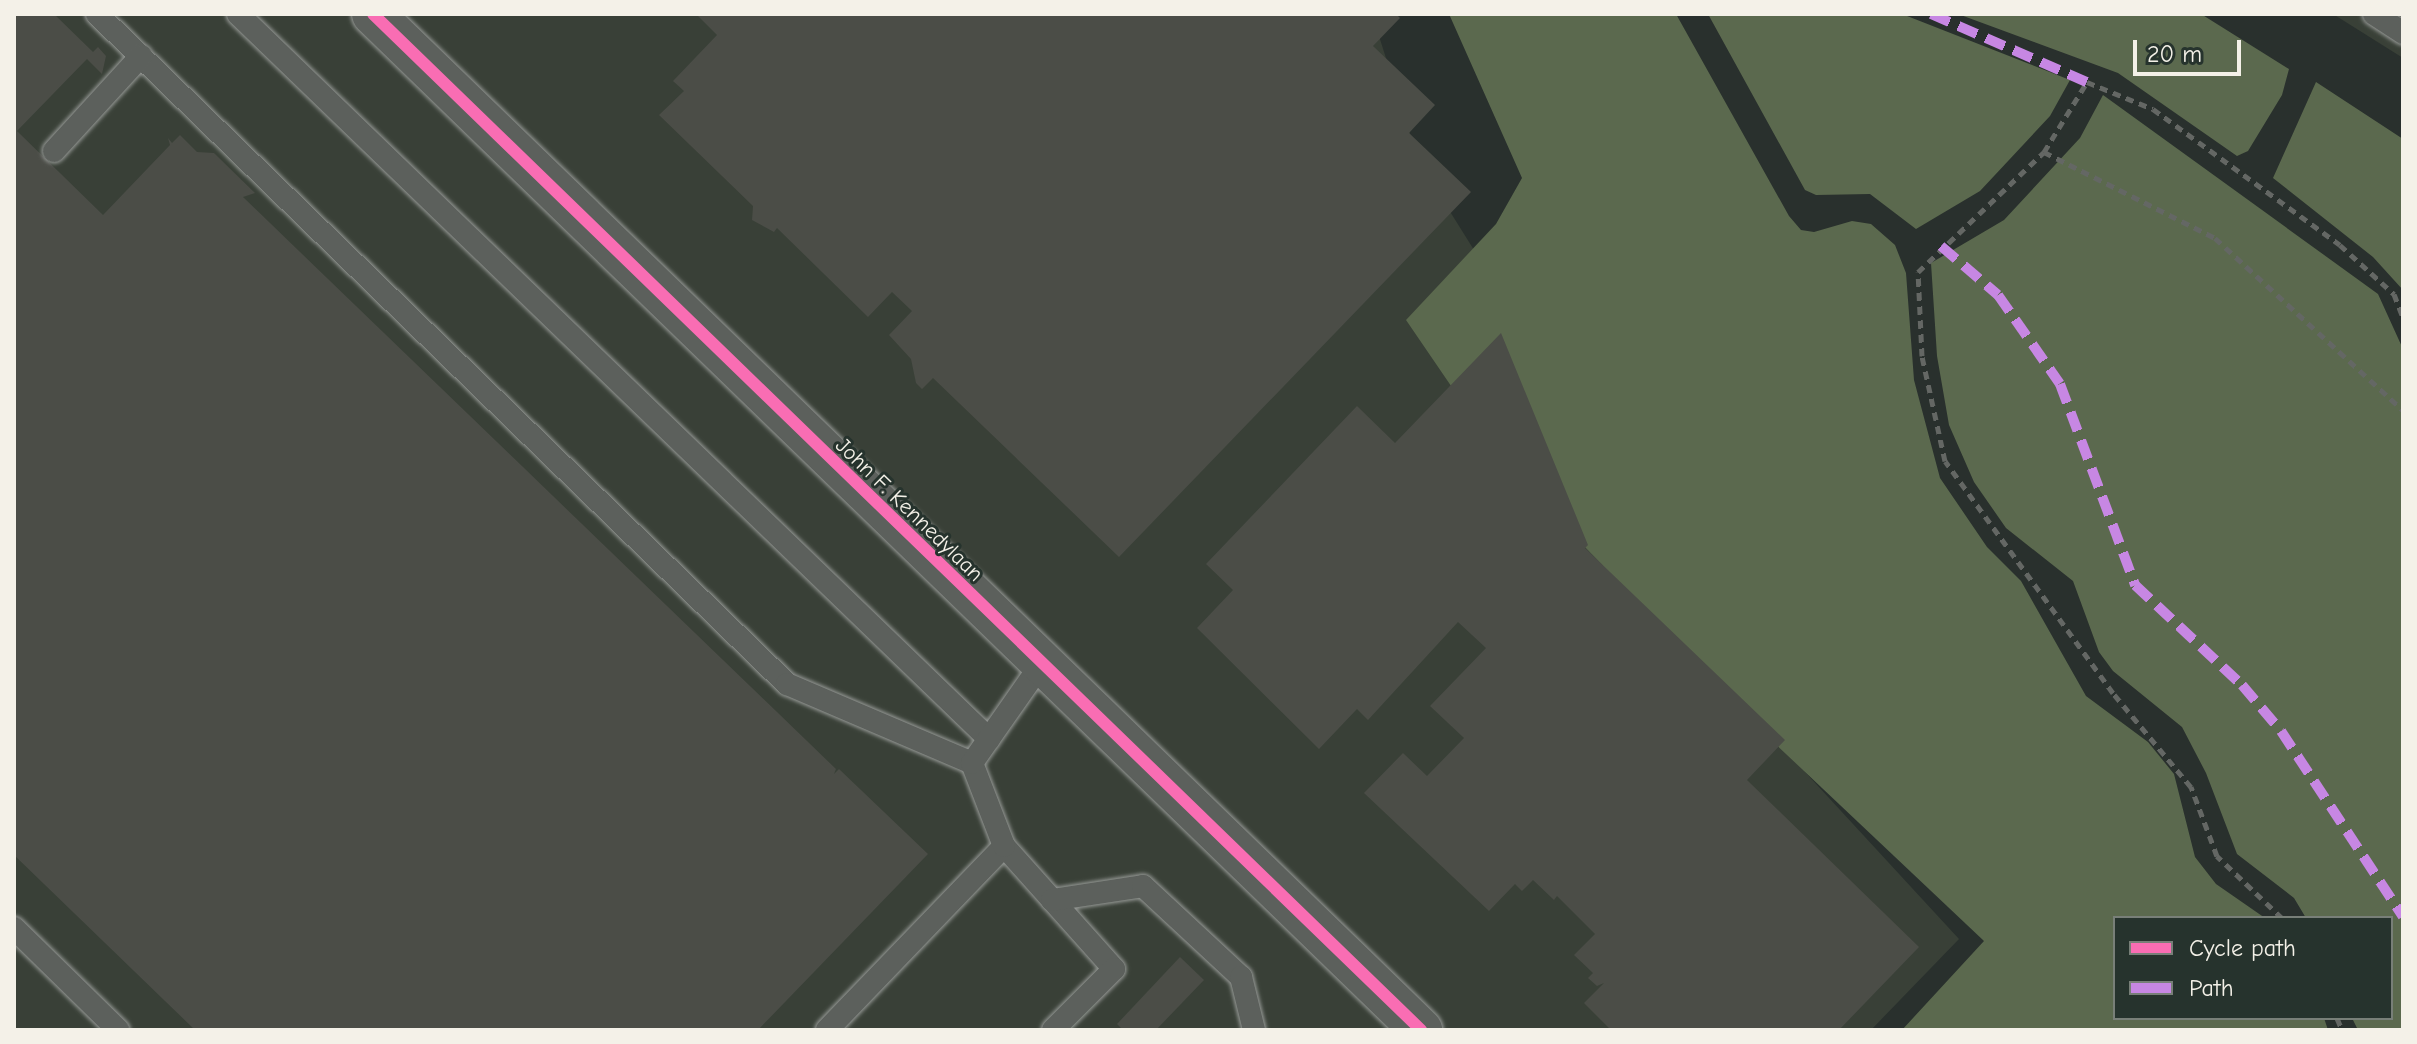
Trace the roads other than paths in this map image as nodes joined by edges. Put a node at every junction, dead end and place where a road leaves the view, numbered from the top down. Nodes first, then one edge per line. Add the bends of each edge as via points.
1 (97, 14) edge
2 (238, 14) edge
3 (373, 14) edge
4 (2381, 16) edge
5 (2403, 33) edge
6 (141, 56) junction
7 (54, 151) dead end
8 (1040, 666) junction
9 (989, 739) junction
10 (972, 763) junction
11 (1004, 846) junction
12 (1052, 900) junction
13 (14, 928) edge
14 (118, 1030) edge
15 (827, 1030) edge
16 (1053, 1030) edge
17 (1254, 1030) edge
18 (1421, 1030) edge

1 - 6 lane
2 - 9 lane
3 - 8 street, John F. Kennedylaan
4 - 5 lane
6 - 7 lane
6 - 10 lane via 787,684
8 - 9 lane
8 - 18 street, John F. Kennedylaan
9 - 10 lane
10 - 11 lane
11 - 12 lane
11 - 15 lane
12 - 16 lane via 1114,969
12 - 17 lane via 1143,886 1241,977
13 - 14 lane

